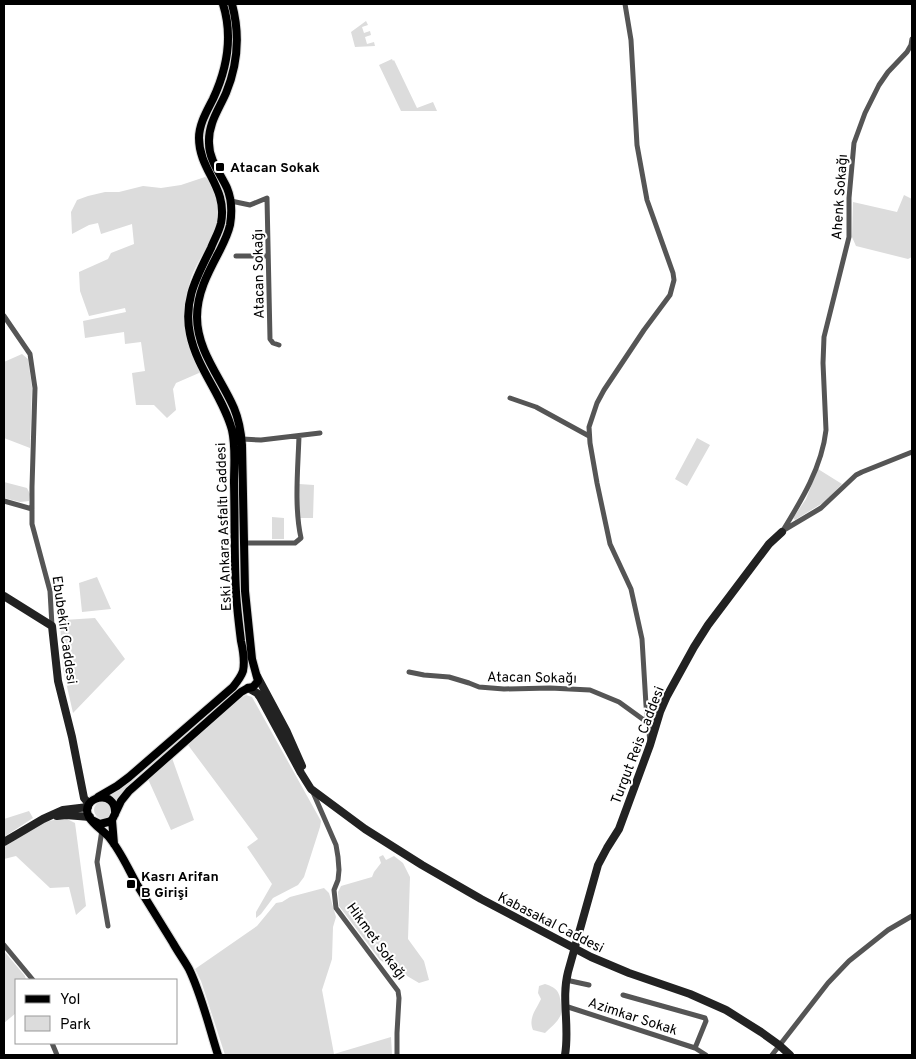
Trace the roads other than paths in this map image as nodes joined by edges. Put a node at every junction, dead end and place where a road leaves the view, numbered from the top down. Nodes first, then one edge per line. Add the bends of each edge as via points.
1 (223, 4) edge
2 (232, 4) edge
3 (625, 4) edge
4 (912, 40) edge
5 (231, 201) junction
6 (236, 256) dead end
7 (268, 256) junction
8 (4, 316) edge
9 (279, 345) dead end
10 (510, 398) dead end
11 (320, 433) dead end
12 (300, 436) junction
13 (589, 436) junction
14 (242, 439) junction
15 (912, 452) edge
16 (4, 501) edge
17 (32, 509) junction
18 (782, 532) junction
19 (243, 543) junction
20 (4, 596) edge
21 (52, 626) junction
22 (410, 672) dead end
23 (257, 676) junction
24 (241, 677) junction
25 (248, 688) junction
26 (648, 722) junction
27 (650, 745) junction
28 (311, 788) junction
29 (98, 797) junction
30 (89, 805) junction
31 (113, 818) junction
32 (43, 819) junction
33 (91, 819) junction
34 (102, 830) junction
35 (4, 842) edge
36 (114, 844) junction
37 (912, 916) edge
38 (108, 926) dead end
39 (4, 945) edge
40 (575, 949) junction
41 (32, 979) edge
42 (566, 980) junction
43 (589, 985) dead end
44 (623, 995) dead end
45 (566, 1006) junction
46 (779, 1045) junction
47 (694, 1048) junction
48 (218, 1055) edge
49 (397, 1055) edge
50 (565, 1055) edge
51 (706, 1055) edge
52 (772, 1055) edge
53 (790, 1055) edge

1 - 24 main road, Eski Ankara Asfaltı Caddesi via 228,33 227,55 222,79 199,137 206,169 221,198 222,214 220,227 193,284 188,311 193,346 224,409 233,436 236,592 244,666
2 - 5 main road, Eski Ankara Asfaltı Caddesi via 237,26 235,63 210,129 209,143 210,156
3 - 13 street via 631,40 637,145 647,200 674,280 670,295 597,403
4 - 18 street, Ahenk Sokağı via 907,52 879,85 854,143 849,237 824,337 826,430 820,456 803,497
5 - 7 street, Atacan Sokağı via 250,205 267,198
5 - 14 main road, Eski Ankara Asfaltı Caddesi via 228,231 203,283 197,317 202,345 234,408
6 - 7 street
7 - 9 street, Atacan Sokağı via 270,340
8 - 17 street, Ebubekir Caddesi via 30,354 34,388
10 - 13 street via 536,407
11 - 12 street
12 - 14 street
12 - 19 street via 298,524 301,538 295,543
13 - 26 street via 610,544 631,589 642,640
14 - 19 main road, Eski Ankara Asfaltı Caddesi
15 - 18 street, Turgut Reis Caddesi via 856,475 821,508
16 - 17 street
17 - 21 street, Ebubekir Caddesi via 32,524 50,591
18 - 27 street, Turgut Reis Caddesi via 769,544 694,647 667,696
19 - 23 main road, Eski Ankara Asfaltı Caddesi via 252,659
20 - 21 street
21 - 30 street, Ebubekir Caddesi via 58,681 84,798
22 - 26 street, Atacan Sokağı via 449,677 480,688 590,690 619,702
23 - 24 main road via 247,671
23 - 25 main road via 257,684
23 - 28 street, Hikmet Sokağı
24 - 25 main road via 242,684
24 - 29 main road via 129,777
25 - 28 street, Hikmet Sokağı via 260,697
25 - 31 main road via 129,791
26 - 27 street
27 - 40 street, Turgut Reis Caddesi via 619,829 598,865
28 - 40 street, Kabasakal Caddesi via 422,865
28 - 49 street, Hikmet Sokağı via 336,845 340,870 334,890 336,908 398,991
29 - 30 main road
29 - 31 main road via 113,803
30 - 32 street via 63,810
30 - 33 main road
31 - 33 main road via 104,824
31 - 36 main road
32 - 33 street via 66,815
32 - 35 street
33 - 34 main road
34 - 36 main road
34 - 38 street via 97,862
36 - 48 main road via 188,968
37 - 46 street via 849,960
39 - 41 street
40 - 42 street, Turgut Reis Caddesi
40 - 46 street, Kabasakal Caddesi via 612,967 709,1002 744,1020
42 - 43 street, Azimkar Sokak
42 - 45 street, Turgut Reis Caddesi
44 - 47 street, Azimkar Sokak via 705,1018
45 - 47 street, Azimkar Sokak
45 - 50 street, Turgut Reis Caddesi
46 - 52 street
46 - 53 street, Kabasakal Caddesi
47 - 51 street, Azimkar Sokak

